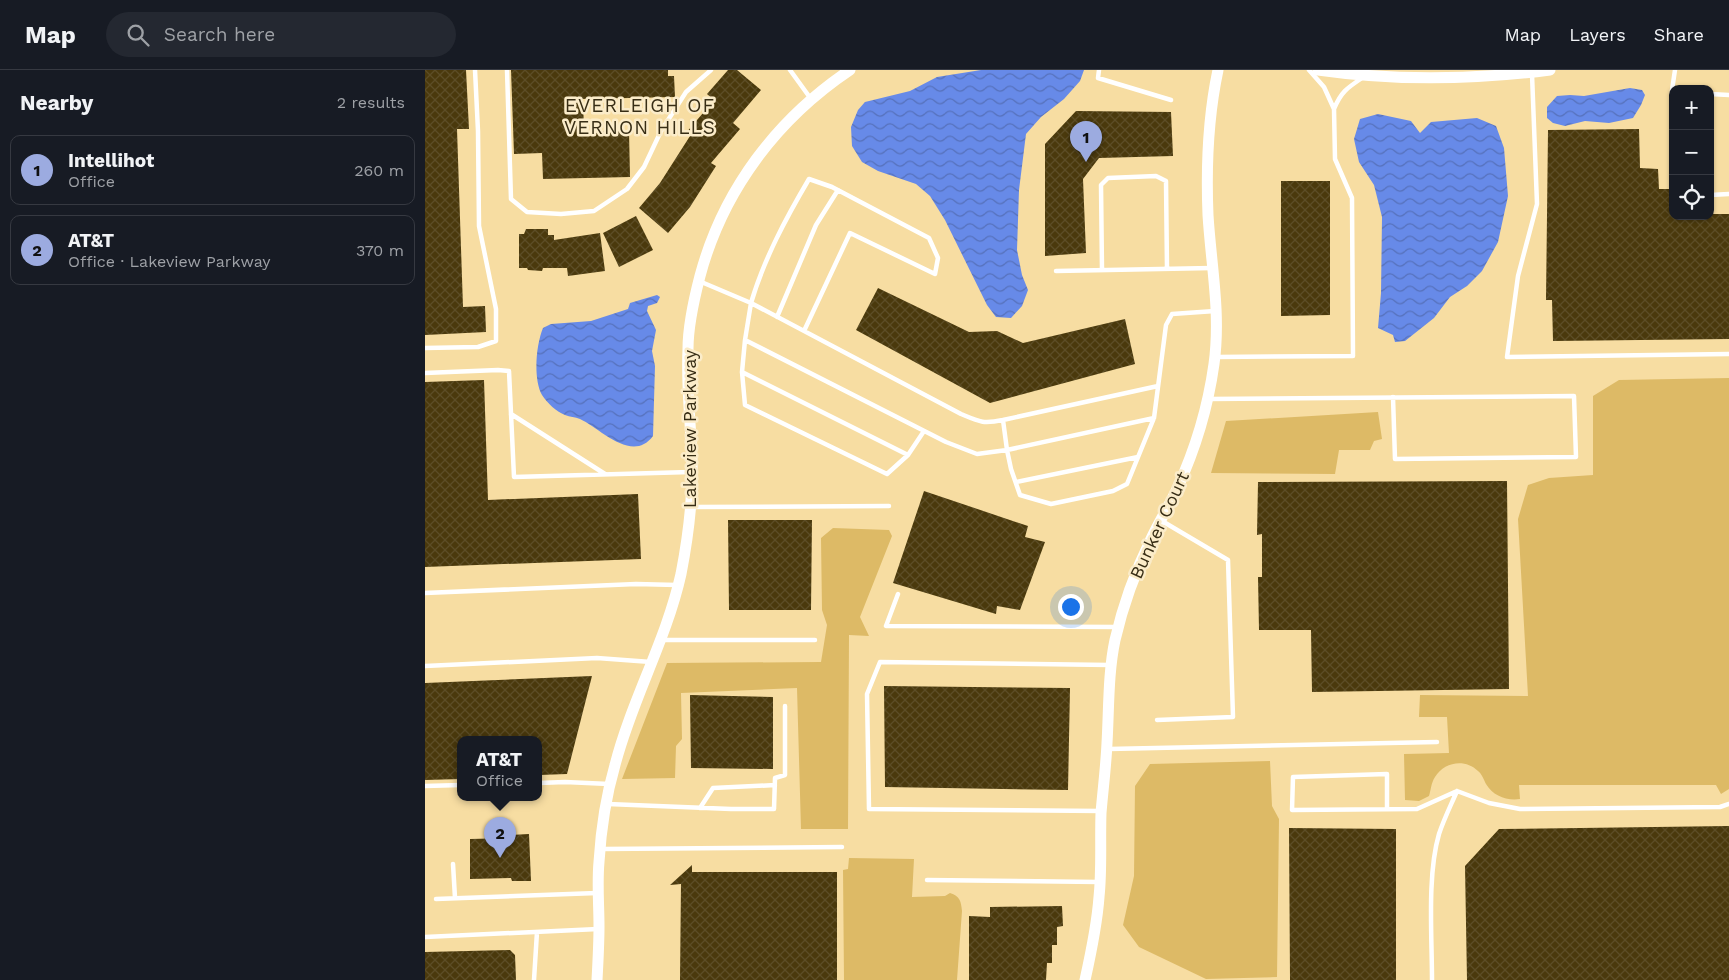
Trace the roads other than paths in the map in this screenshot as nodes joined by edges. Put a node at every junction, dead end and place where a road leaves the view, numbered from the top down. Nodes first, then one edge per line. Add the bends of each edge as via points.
1 (475, 70) edge
2 (507, 70) edge
3 (711, 70) edge
4 (790, 70) edge
5 (850, 70) edge
6 (1099, 70) edge
7 (1217, 70) edge
8 (1309, 70) edge
9 (1318, 70) edge
10 (1550, 70) edge
11 (1675, 70) edge
12 (1532, 72) junction
13 (1481, 74) edge
14 (1366, 76) junction
15 (1674, 85) edge
16 (1714, 94) edge
17 (1729, 95) edge
18 (811, 99) junction
19 (1171, 100) dead end
20 (1334, 109) junction
21 (838, 190) junction
22 (1729, 194) edge
23 (1714, 195) edge
24 (1214, 268) junction
25 (1167, 269) junction
26 (1102, 270) junction
27 (1055, 271) dead end
28 (699, 281) junction
29 (751, 303) junction
30 (1216, 311) junction
31 (777, 317) junction
32 (804, 331) junction
33 (745, 340) junction
34 (425, 348) edge
35 (1729, 354) edge
36 (1214, 357) junction
37 (742, 372) junction
38 (425, 373) edge
39 (1158, 386) junction
40 (1393, 397) junction
41 (1207, 399) junction
42 (511, 414) junction
43 (1154, 418) junction
44 (1003, 420) junction
45 (924, 431) junction
46 (1007, 450) junction
47 (908, 455) junction
48 (1138, 457) junction
49 (692, 472) junction
50 (607, 474) junction
51 (1015, 482) junction
52 (889, 506) dead end
53 (690, 508) junction
54 (1161, 520) junction
55 (678, 585) junction
56 (425, 593) edge
57 (898, 594) dead end
58 (1119, 627) junction
59 (662, 640) junction
60 (815, 640) dead end
61 (653, 662) junction
62 (1112, 665) junction
63 (425, 666) edge
64 (785, 706) dead end
65 (1157, 720) dead end
66 (1437, 742) dead end
67 (1107, 749) junction
68 (542, 783) edge
69 (610, 784) junction
70 (457, 785) edge
71 (425, 786) edge
72 (775, 786) junction
73 (1457, 791) junction
74 (606, 804) junction
75 (1729, 804) edge
76 (700, 808) junction
77 (1387, 809) junction
78 (1101, 812) junction
79 (842, 847) dead end
80 (600, 848) junction
81 (453, 864) dead end
82 (927, 880) dead end
83 (1100, 882) junction
84 (599, 893) junction
85 (455, 898) junction
86 (436, 899) dead end
87 (599, 929) junction
88 (537, 932) junction
89 (425, 937) edge
90 (534, 980) edge
91 (597, 980) edge
92 (1085, 980) edge
93 (1432, 980) edge

1 - 34 lane via 479,226 496,309 496,341 478,347
2 - 3 lane via 511,199 527,212 561,214 594,211 627,189 644,166 686,92
4 - 18 lane
5 - 18 street, Lakeview Parkway
6 - 19 lane via 1098,78
7 - 24 street, Bunker Court via 1207,161 1208,215
8 - 20 lane via 1324,87
9 - 14 street
10 - 12 street
11 - 15 lane
12 - 13 street
12 - 35 lane via 1537,204 1518,276 1507,357
13 - 14 street via 1426,78
14 - 20 lane via 1346,89
16 - 17 lane
18 - 28 street, Lakeview Parkway via 783,126 737,187 719,220
20 - 36 lane via 1335,159 1352,198 1353,356
21 - 29 lane via 809,179 768,256
21 - 31 lane via 816,225
21 - 32 lane via 929,238 938,258 935,274 850,234
22 - 23 lane
24 - 25 lane
24 - 30 street, Bunker Court
25 - 26 lane
25 - 26 lane via 1166,181 1156,176 1108,178 1101,185
26 - 27 lane
28 - 29 lane
28 - 49 street, Lakeview Parkway via 688,346
29 - 31 lane
29 - 33 lane
30 - 36 street, Bunker Court
30 - 39 lane via 1172,314 1166,325
31 - 32 lane
32 - 44 lane via 971,418 985,423
33 - 37 lane
33 - 45 lane
36 - 41 street, Bunker Court
37 - 47 lane
37 - 47 lane via 745,405 887,474
38 - 42 lane via 509,371
39 - 43 lane
39 - 44 lane
40 - 40 lane via 1574,396 1576,457 1395,460
40 - 41 lane
41 - 54 street, Bunker Court via 1192,454
42 - 50 lane
42 - 50 lane via 514,477
43 - 46 lane
43 - 48 lane
44 - 46 lane
45 - 46 lane via 977,454
45 - 47 lane
46 - 51 lane
48 - 51 lane
48 - 51 lane via 1127,484 1080,499 1051,504 1020,495
49 - 50 lane
49 - 53 street, Lakeview Parkway
52 - 53 lane
53 - 55 street, Lakeview Parkway
54 - 58 street, Bunker Court via 1135,571
54 - 65 lane via 1228,560 1233,717
55 - 56 lane
55 - 59 street, Lakeview Parkway
57 - 58 lane via 886,626
58 - 62 street, Bunker Court
59 - 60 lane
59 - 61 street, Lakeview Parkway
61 - 63 lane via 597,658
61 - 69 street, Lakeview Parkway via 623,737
62 - 67 street, Bunker Court
62 - 78 lane via 879,662 867,694 869,809
64 - 72 lane via 785,775 775,778
66 - 67 lane
67 - 78 street, Bunker Court
68 - 69 lane
69 - 74 street, Lakeview Parkway
70 - 71 lane
72 - 76 lane via 713,788
72 - 76 lane via 774,809
73 - 75 lane via 1489,803 1520,809 1720,807
73 - 77 lane via 1417,809
73 - 93 lane via 1439,834 1434,860
74 - 76 lane
74 - 80 street, Lakeview Parkway
77 - 77 lane via 1292,810 1293,777 1387,774
78 - 83 street, Bunker Court
79 - 80 lane
80 - 84 street, Lakeview Parkway
81 - 85 lane
82 - 83 lane
83 - 92 street, Bunker Court
84 - 85 lane
84 - 87 street, Lakeview Parkway
85 - 86 lane
87 - 88 lane
87 - 91 street, Lakeview Parkway
88 - 89 lane
88 - 90 lane

